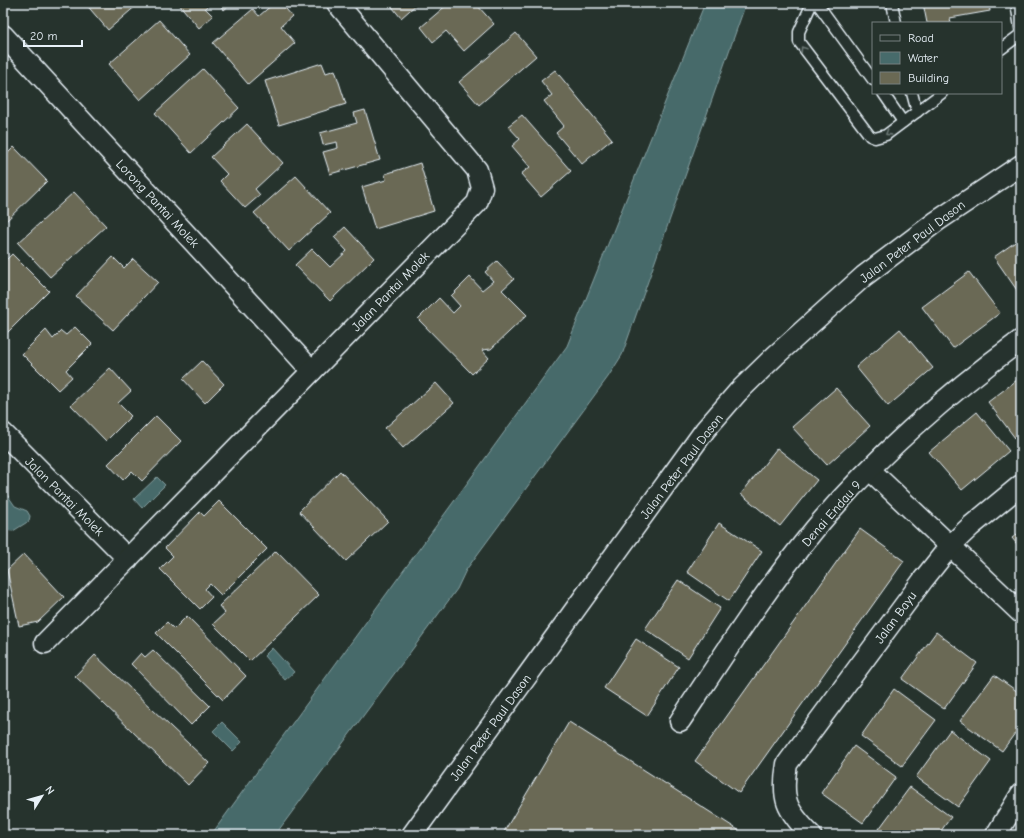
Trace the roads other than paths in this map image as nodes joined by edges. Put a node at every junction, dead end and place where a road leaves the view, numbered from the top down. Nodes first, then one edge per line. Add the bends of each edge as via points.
1 (337, 3) edge
2 (812, 3) edge
3 (817, 3) edge
4 (892, 3) edge
5 (1016, 3) edge
6 (896, 22) edge
7 (1021, 34) edge
8 (3, 35) edge
9 (1002, 48) edge
10 (872, 79) edge
11 (883, 94) edge
12 (912, 94) edge
13 (941, 94) edge
14 (917, 112) junction
15 (903, 122) junction
16 (1021, 165) edge
17 (1021, 340) edge
18 (312, 371) junction
19 (3, 432) edge
20 (870, 470) junction
21 (1021, 485) edge
22 (950, 546) junction
23 (128, 559) junction
24 (1021, 613) edge
25 (45, 643) dead end
26 (680, 721) dead end
27 (1021, 794) edge
28 (412, 835) edge
29 (811, 835) edge
30 (996, 835) edge

1 - 18 street, Jalan Pantai Molek via 477,170 482,188 477,203
15 -> 2 lane via 881,137 875,138 866,132 799,42 799,32
3 - 10 lane
4 - 6 lane
5 - 7 lane
7 - 9 lane
8 - 18 street, Lorong Pantai Molek
11 - 15 lane
12 - 14 lane
13 - 14 lane
14 - 15 lane
16 - 28 street, Jalan Peter Paul Dason via 937,221 864,276 738,392 705,430
17 - 20 street, Denai Endau 9 via 975,373
18 - 23 street, Jalan Pantai Molek
19 - 23 street, Jalan Pantai Molek
20 - 22 street
20 - 26 street, Denai Endau 9 via 815,530 764,596
21 - 22 street, Jalan Bayu
22 - 24 street
22 - 29 street, Jalan Bayu via 922,580 787,764 783,785 786,801 793,818
23 - 25 street, Jalan Pantai Molek
27 - 30 street

